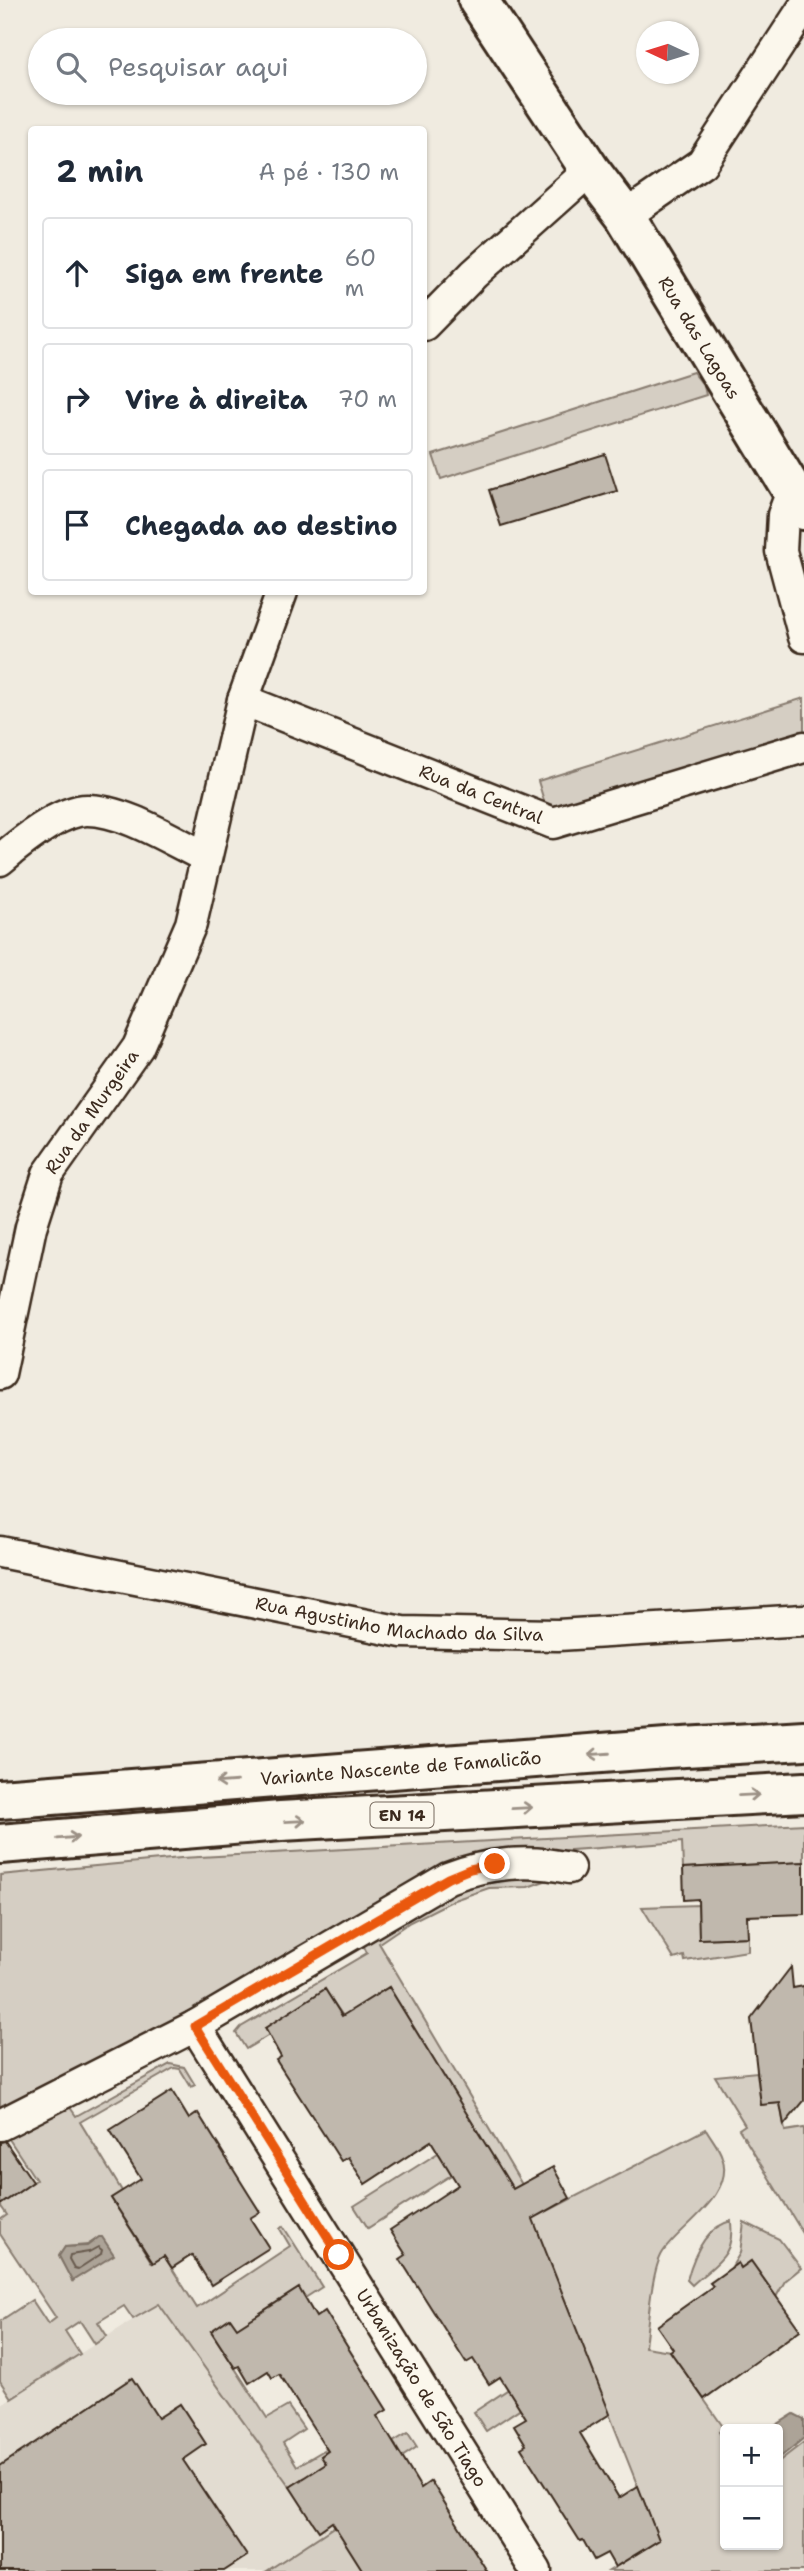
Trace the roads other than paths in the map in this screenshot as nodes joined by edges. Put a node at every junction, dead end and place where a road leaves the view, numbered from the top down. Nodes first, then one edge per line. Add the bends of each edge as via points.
1 (478, 0) edge
2 (804, 7) edge
3 (590, 170) junction
4 (625, 216) junction
5 (427, 322) edge
6 (798, 501) edge
7 (281, 595) edge
8 (804, 637) edge
9 (243, 700) junction
10 (804, 747) edge
11 (206, 857) junction
12 (0, 860) edge
13 (0, 1374) edge
14 (0, 1552) edge
15 (804, 1620) edge
16 (804, 1740) edge
17 (804, 1792) edge
18 (0, 1800) edge
19 (0, 1844) edge
20 (569, 1868) dead end
21 (195, 2026) junction
22 (0, 2125) edge
23 (536, 2571) edge

1 - 3 main road, Rua das Lagoas
2 - 4 street via 702,163
3 - 4 main road, Rua das Lagoas
3 - 5 street
4 - 6 main road, Rua das Lagoas
6 - 8 street via 783,515 781,551
7 - 9 street, Rua da Murgeira
9 - 10 street, Rua da Central via 553,823
9 - 11 street, Rua da Murgeira
11 - 12 street via 122,816 86,810 59,817
11 - 13 street, Rua da Murgeira via 191,923 138,1047 48,1174 31,1227
14 - 15 street, Rua Agustinho Machado da Silva via 402,1632 558,1635
16 -> 18 main road, Variante Nascente de Famalicão
19 -> 17 main road, EN 14 via 295,1821
20 - 21 street via 495,1864 448,1878
21 - 22 street
21 - 23 street, Urbanização de São Tiago

